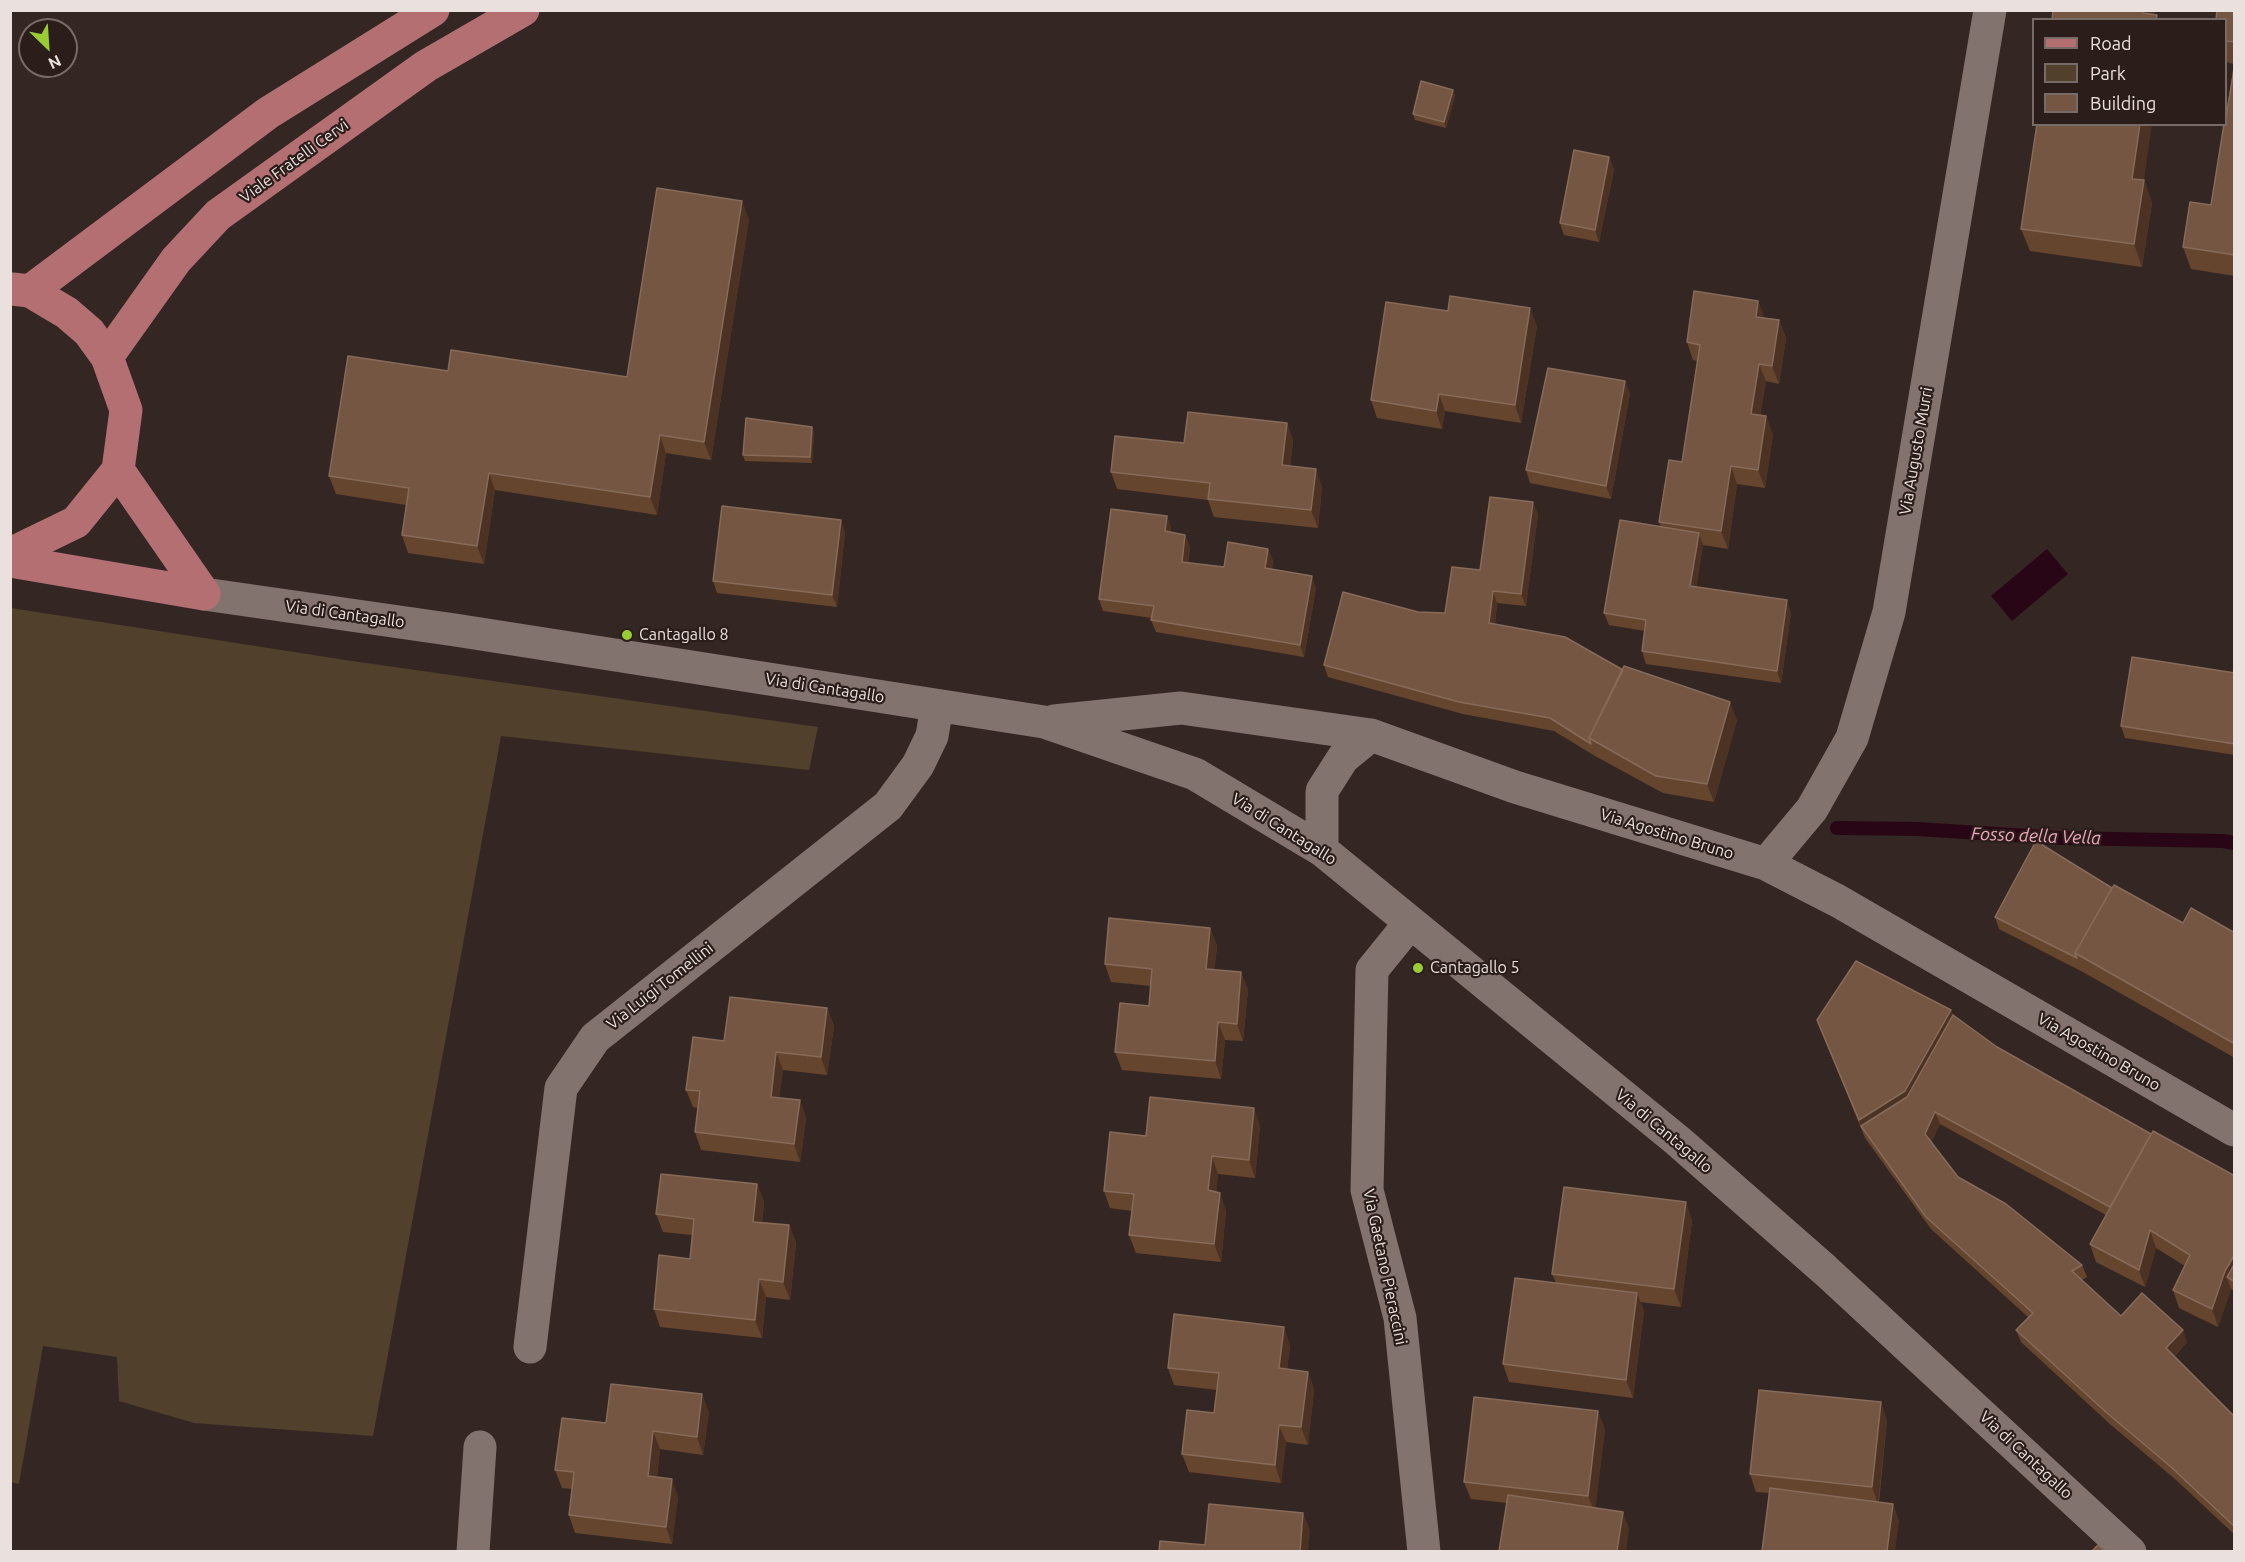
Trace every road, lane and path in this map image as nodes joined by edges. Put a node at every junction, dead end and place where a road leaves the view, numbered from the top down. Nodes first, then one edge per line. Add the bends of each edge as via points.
1 (433, 10) edge
2 (524, 10) edge
3 (1990, 10) edge
4 (20, 290) edge
5 (106, 357) junction
6 (118, 470) junction
7 (10, 555) edge
8 (10, 561) edge
9 (204, 594) junction
10 (937, 706) junction
11 (1044, 722) junction
12 (1371, 735) junction
13 (1322, 850) junction
14 (1766, 864) junction
15 (1410, 923) junction
16 (2235, 1130) edge
17 (530, 1347) dead end
18 (480, 1447) dead end
19 (473, 1551) edge
20 (1424, 1551) edge
21 (2130, 1551) edge

1 - 4 main road via 268,113
2 - 5 main road, Viale Fratelli Cervi via 426,66 218,215 176,260
3 - 14 street, Via Augusto Murri via 1889,612 1852,738 1812,808
4 - 5 main road via 67,313 89,332
5 - 6 main road via 126,410
6 - 7 main road via 76,522
6 - 9 main road
8 - 9 main road
9 - 10 street, Via di Cantagallo
10 - 11 street, Via di Cantagallo
10 - 17 street, Via Luigi Tomellini via 932,736 918,765 888,806 595,1038 561,1088
11 - 12 street, Via Agostino Bruno via 1181,708
11 - 13 street, Via di Cantagallo via 1195,774
12 - 13 street via 1343,758 1322,790
12 - 14 street, Via Agostino Bruno via 1515,787
13 - 15 street, Via di Cantagallo
14 - 16 street, Via Agostino Bruno via 1838,901
15 - 20 street, Via Gaetano Pieraccini via 1372,970 1367,1190 1400,1318
15 - 21 street, Via di Cantagallo via 1678,1141 1825,1270
18 - 19 street

